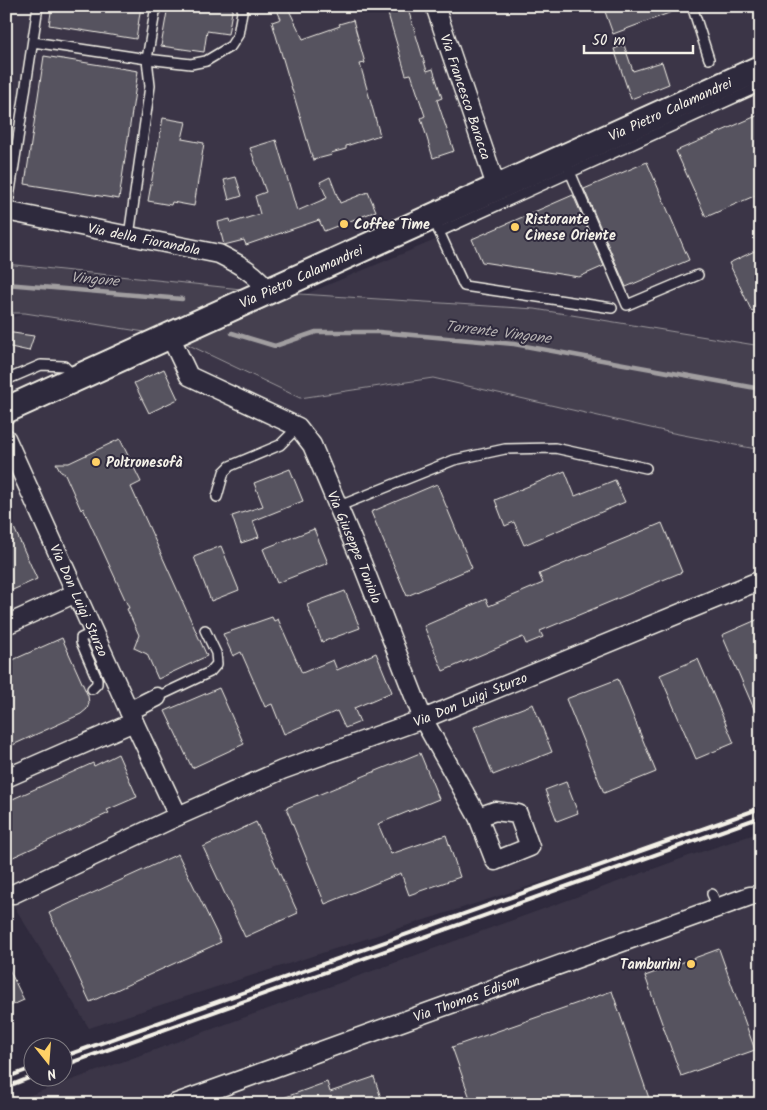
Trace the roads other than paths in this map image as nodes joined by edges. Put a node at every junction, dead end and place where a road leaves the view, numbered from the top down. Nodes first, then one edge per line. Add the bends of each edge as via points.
1 (38, 6) edge
2 (156, 6) edge
3 (243, 6) edge
4 (435, 6) edge
5 (692, 6) edge
6 (33, 42) junction
7 (147, 59) junction
8 (709, 60) dead end
9 (761, 68) edge
10 (761, 86) edge
11 (567, 165) junction
12 (497, 189) junction
13 (7, 211) edge
14 (436, 225) junction
15 (129, 236) junction
16 (698, 275) dead end
17 (262, 295) junction
18 (612, 308) dead end
19 (175, 334) junction
20 (76, 378) junction
21 (6, 380) edge
22 (6, 410) edge
23 (298, 427) junction
24 (6, 438) edge
25 (646, 468) dead end
26 (217, 497) dead end
27 (337, 507) junction
28 (761, 580) edge
29 (76, 593) junction
30 (6, 625) edge
31 (205, 630) dead end
32 (94, 632) junction
33 (92, 689) dead end
34 (157, 698) joint
35 (132, 716) junction
36 (423, 719) junction
37 (6, 778) edge
38 (178, 816) junction
39 (478, 817) dead end
40 (13, 894) dead end
41 (761, 895) edge
42 (174, 1104) edge

1 - 6 lane, Via della Fiorandola
2 - 7 lane
3 - 7 lane via 238,35 231,46 206,61 191,64
4 - 12 street, Via Francesco Baracca
5 - 8 lane
6 - 7 lane
6 - 13 lane, Via della Fiorandola
7 - 15 lane via 150,86
9 - 11 main road, Via Pietro Calamandrei
10 - 11 lane
11 - 12 main road, Via Pietro Calamandrei
11 - 14 lane
11 - 16 lane via 627,304
12 - 14 main road, Via Pietro Calamandrei
13 - 15 street, Via della Fiorandola
14 - 17 main road, Via Pietro Calamandrei
14 - 18 lane via 464,286
15 - 17 street, Via della Fiorandola via 219,254 261,280
17 - 19 main road, Via Pietro Calamandrei
19 - 20 main road, Via Pietro Calamandrei
19 - 23 street, Via Giuseppe Toniolo via 189,376
20 - 21 lane via 64,366 41,365
20 - 22 main road, Via Pietro Calamandrei
23 - 26 lane via 280,445 230,466 224,472
23 - 27 street, Via Giuseppe Toniolo via 312,445
24 - 29 street, Via Don Luigi Sturzo
25 - 27 lane via 555,448 505,448 454,460
27 - 36 street, Via Giuseppe Toniolo
28 - 36 street, Via Don Luigi Sturzo
29 - 30 street
29 - 32 street, Via Don Luigi Sturzo
31 - 34 lane via 216,653 217,664 210,672
32 - 33 lane via 81,638 97,678
32 - 35 street, Via Don Luigi Sturzo
34 - 35 street
35 - 37 street
35 - 38 street, Via Don Luigi Sturzo
36 - 38 street, Via Don Luigi Sturzo via 282,770
36 - 39 street, Via Giuseppe Toniolo
38 - 40 street, Via Don Luigi Sturzo
41 - 42 street, Via Thomas Edison via 715,901 367,1028

